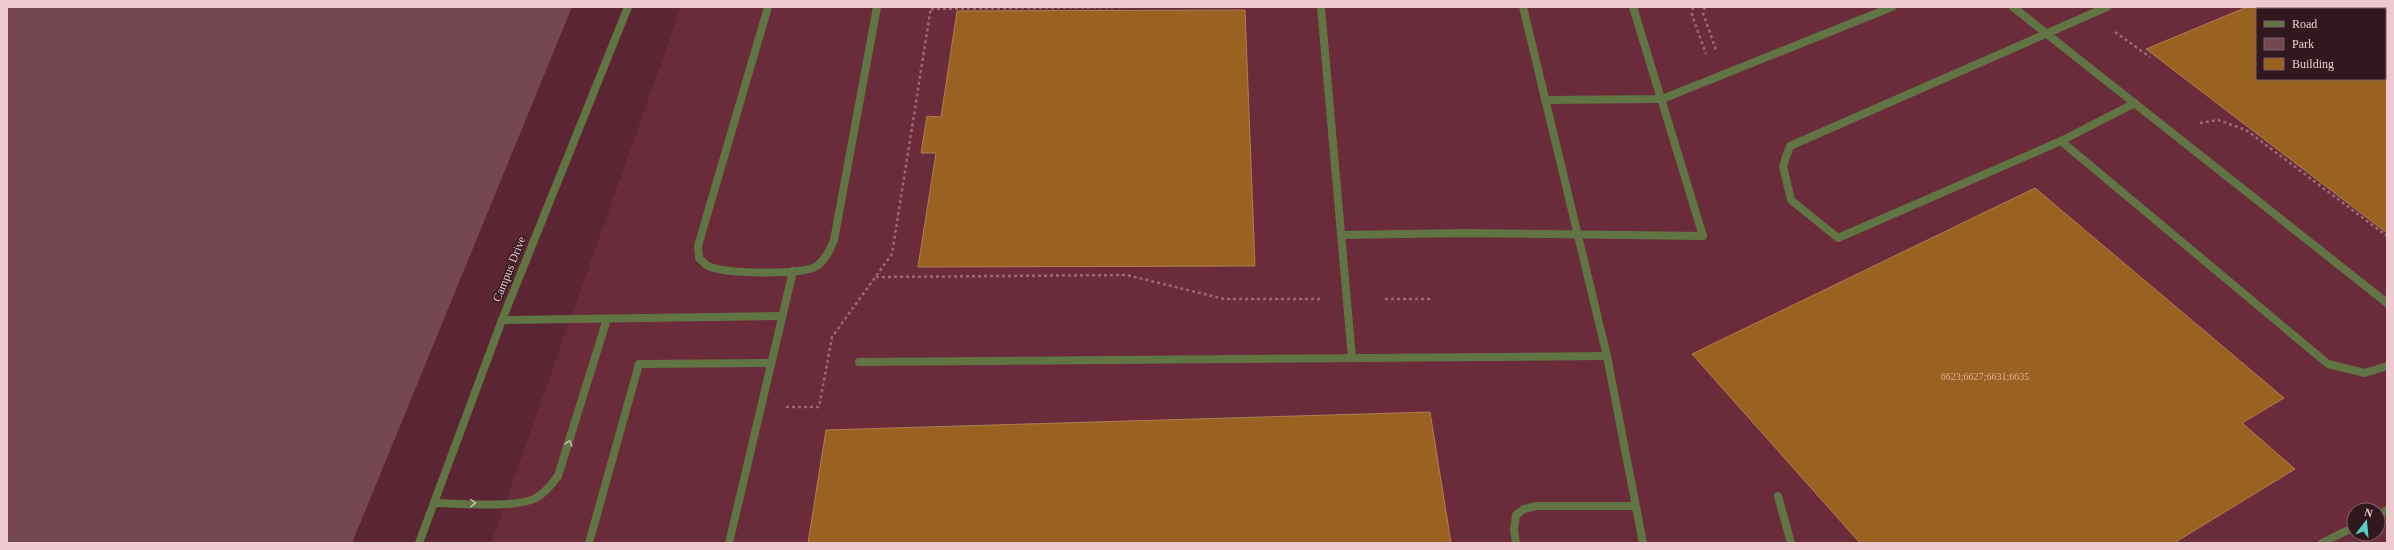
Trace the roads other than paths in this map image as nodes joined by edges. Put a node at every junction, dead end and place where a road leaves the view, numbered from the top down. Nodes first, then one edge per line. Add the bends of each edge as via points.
1 (628, 7) edge
2 (768, 7) edge
3 (877, 7) edge
4 (1321, 7) edge
5 (1523, 7) edge
6 (1633, 7) edge
7 (1892, 7) edge
8 (2013, 7) edge
9 (2107, 7) edge
10 (2048, 35) junction
11 (1662, 99) junction
12 (1546, 100) junction
13 (2135, 103) junction
14 (2061, 141) junction
15 (1577, 233) junction
16 (1341, 235) junction
17 (793, 271) junction
18 (2387, 303) edge
19 (782, 316) junction
20 (607, 319) junction
21 (502, 320) junction
22 (1607, 356) junction
23 (1352, 358) junction
24 (771, 362) junction
25 (859, 362) dead end
26 (2387, 366) edge
27 (1778, 496) dead end
28 (434, 503) junction
29 (1635, 506) junction
30 (2346, 531) edge
31 (419, 543) edge
32 (589, 543) edge
33 (729, 543) edge
34 (1516, 543) edge
35 (1644, 543) edge
36 (1791, 543) edge
37 (2322, 543) edge

1 - 21 street, Campus Drive
2 - 17 street via 698,246 699,258 710,267 726,270
3 - 17 street via 834,240 823,260 811,268
4 - 16 street
5 - 12 street
6 - 11 street
7 - 11 street
8 - 10 street
9 - 10 street
10 - 13 street
10 - 14 street via 1790,146 1784,166 1791,200 1838,238
11 - 12 street
11 - 15 street via 1703,236
12 - 15 street
13 - 14 street
13 - 18 street
14 - 26 street via 2328,364 2353,372 2376,373
15 - 16 street
15 - 22 street
16 - 23 street
17 - 19 street
19 - 20 street
19 - 24 street
20 - 21 street
28 -> 20 street via 517,502 535,498 550,488 558,476
21 - 28 street, Campus Drive
22 - 23 street
22 - 29 street
23 - 25 street
24 - 32 street via 639,364
24 - 33 street
27 - 36 street
28 - 31 street, Campus Drive
29 - 34 street via 1536,506 1524,509 1516,516
29 - 35 street
30 - 37 street

